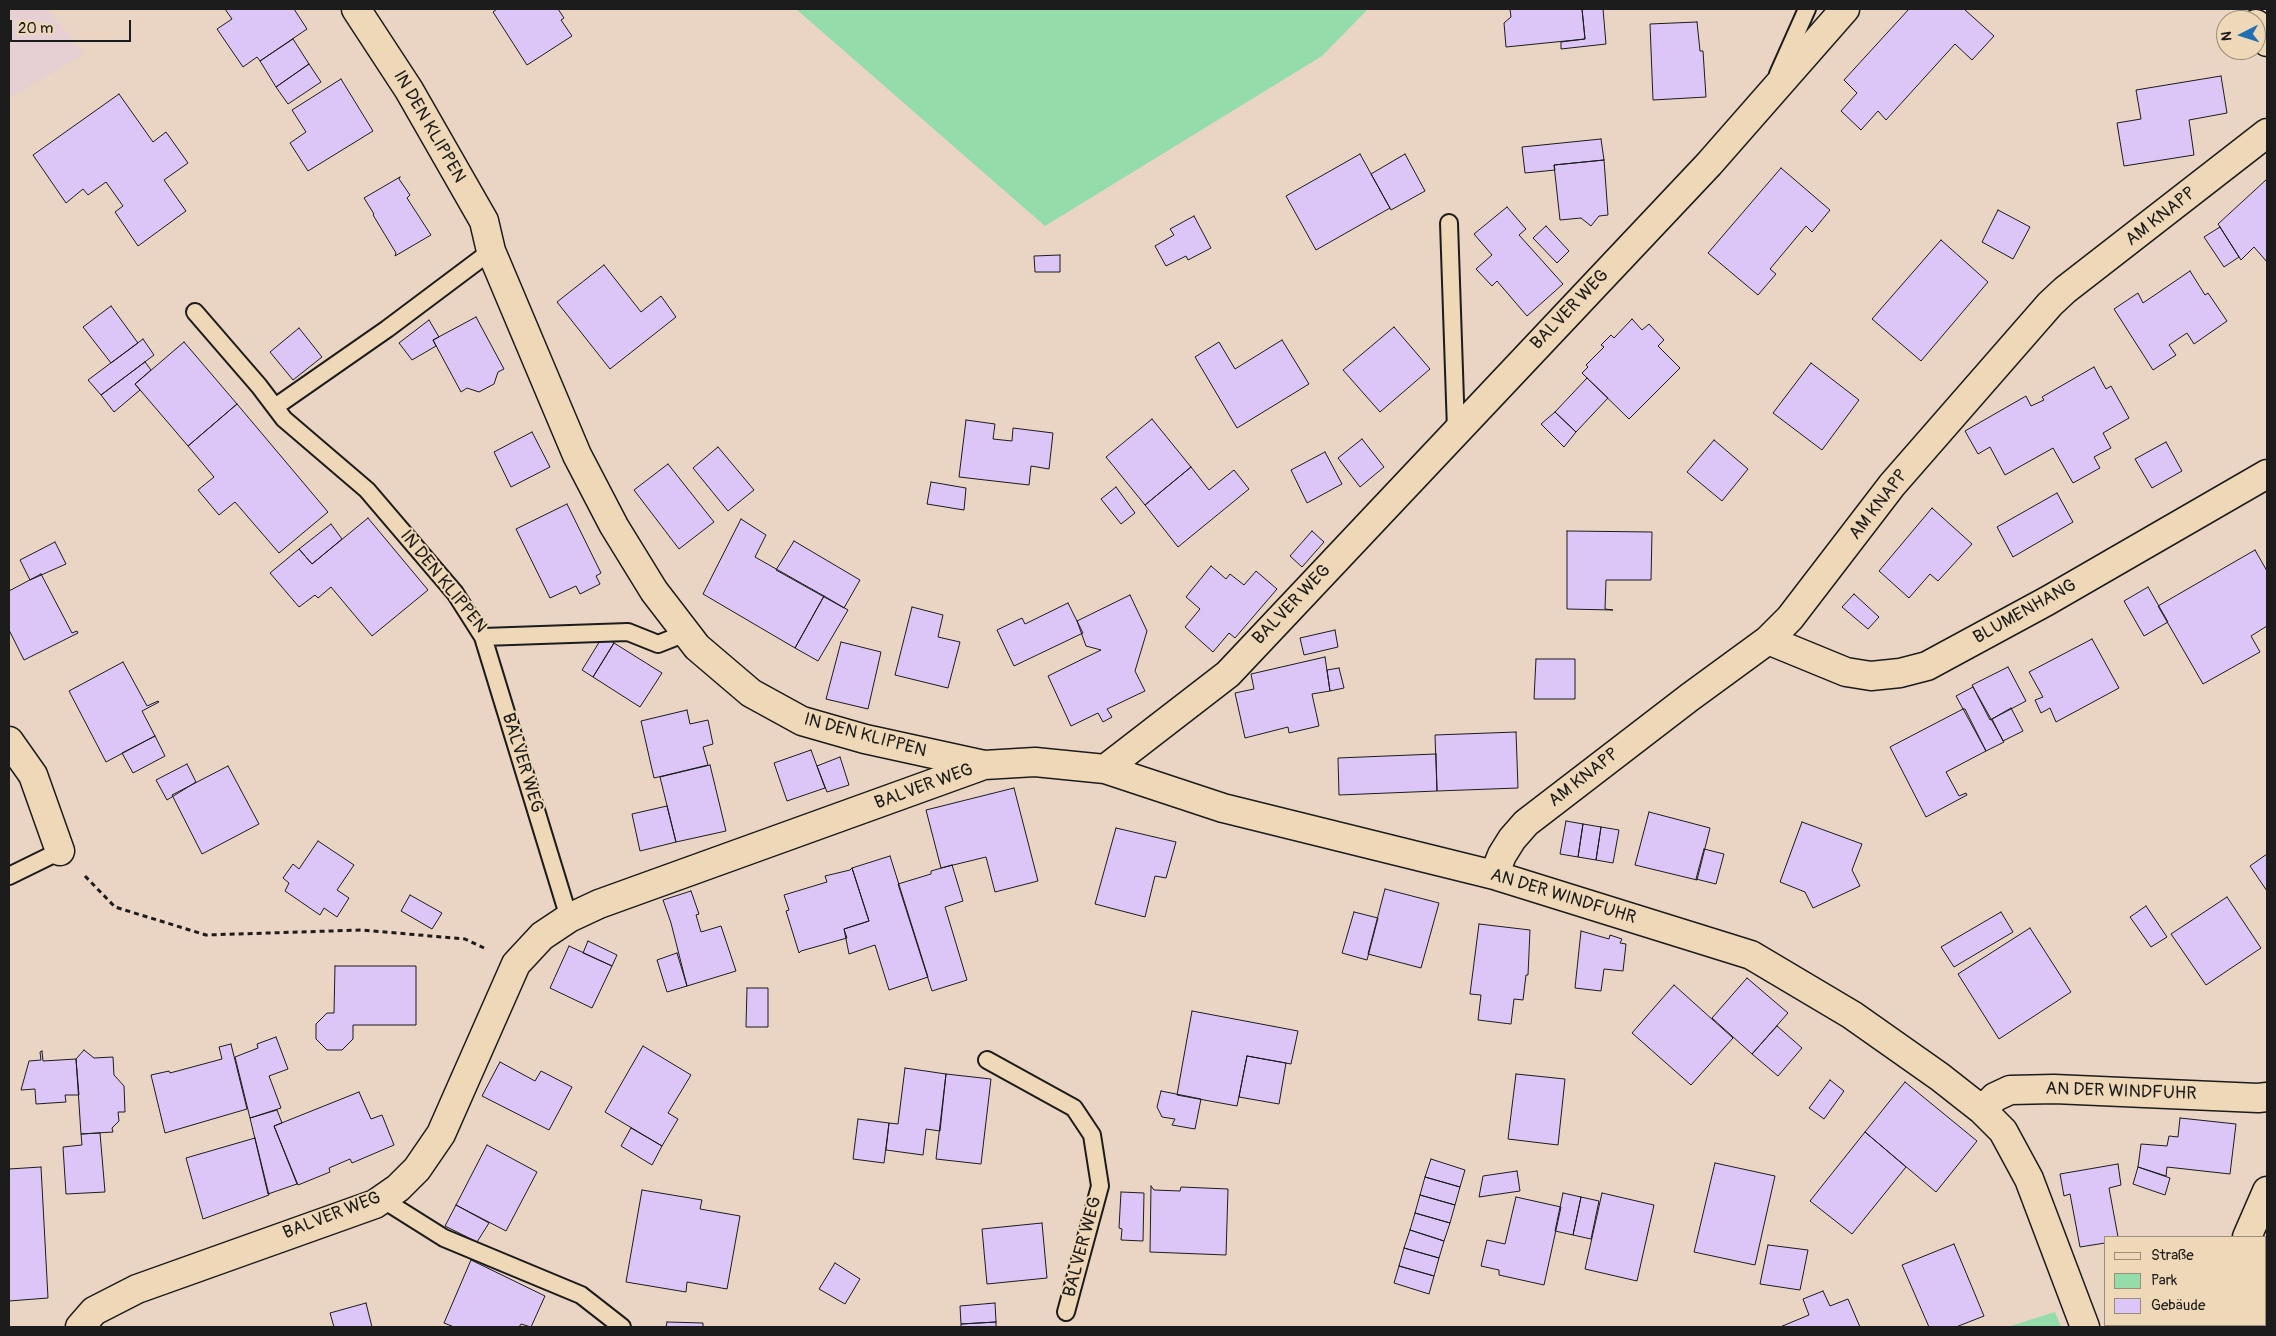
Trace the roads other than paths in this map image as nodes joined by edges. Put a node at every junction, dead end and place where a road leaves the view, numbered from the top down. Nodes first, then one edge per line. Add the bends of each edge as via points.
1 (356, 9) edge
2 (1807, 9) edge
3 (1845, 9) edge
4 (1768, 97) junction
5 (2267, 134) edge
6 (1449, 223) dead end
7 (491, 250) junction
8 (195, 312) dead end
9 (275, 407) junction
10 (1456, 430) junction
11 (2267, 474) edge
12 (686, 633) junction
13 (483, 637) junction
14 (1768, 640) junction
15 (9, 741) edge
16 (984, 765) junction
17 (1105, 769) junction
18 (60, 851) joint
19 (1494, 875) junction
20 (9, 876) edge
21 (570, 918) junction
22 (987, 1060) dead end
23 (2267, 1096) edge
24 (1982, 1110) junction
25 (2267, 1191) edge
26 (382, 1199) junction
27 (2247, 1236) edge
28 (1066, 1312) dead end
29 (80, 1327) edge
30 (622, 1327) edge
31 (2085, 1327) edge

1 - 7 street, IN DEN KLIPPEN via 408,90 484,221
2 - 4 lane
3 - 4 street, BALVER WEG
4 - 10 street, BALVER WEG via 1709,164
5 - 14 street, AM KNAPP via 2050,304 1892,485 1815,588
6 - 10 lane
7 - 9 lane via 387,330
7 - 12 street, IN DEN KLIPPEN via 576,456 654,591
8 - 9 lane, IN DEN KLIPPEN
9 - 13 lane, IN DEN KLIPPEN via 284,419 367,490 455,594
10 - 17 street, BALVER WEG via 1228,674
11 - 14 street, BLUMENHANG via 1927,666 1900,674 1871,676 1846,672
12 - 13 lane, IN DEN KLIPPEN via 658,644 628,632
12 - 16 street, IN DEN KLIPPEN via 697,647 751,693 802,721 865,739
13 - 21 lane, BALVER WEG
14 - 19 street, AM KNAPP via 1526,823 1512,838
15 - 18 street via 33,776
16 - 17 street, BALVER WEG via 1035,762
16 - 21 street, BALVER WEG via 600,904
17 - 19 street, AN DER WINDFUHR via 1223,808
18 - 20 lane
19 - 24 street, AN DER WINDFUHR via 1751,955 1852,1015 1940,1076
21 - 26 street, BALVER WEG via 542,936 516,964 441,1134 416,1169
22 - 28 lane, BALVER WEG via 1074,1108 1092,1135 1100,1186
23 - 24 street, AN DER WINDFUHR via 2010,1090 1995,1097
24 - 31 street, AN DER WINDFUHR via 2003,1131 2029,1178
25 - 27 street
26 - 29 street, BALVER WEG via 137,1289 94,1311
26 - 30 lane via 444,1238 581,1295

